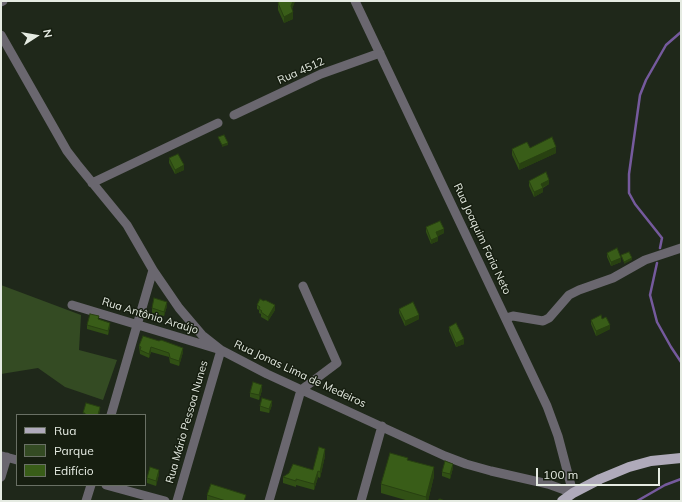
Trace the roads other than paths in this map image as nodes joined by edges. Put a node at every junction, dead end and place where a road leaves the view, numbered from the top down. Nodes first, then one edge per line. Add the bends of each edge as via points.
1 (355, 1) edge
2 (1, 35) edge
3 (380, 53) junction
4 (234, 115) dead end
5 (218, 123) dead end
6 (92, 183) junction
7 (681, 248) edge
8 (153, 270) junction
9 (303, 286) dead end
10 (72, 305) dead end
11 (506, 318) junction
12 (137, 324) junction
13 (221, 350) junction
14 (301, 390) junction
15 (111, 414) edge
16 (382, 426) junction
17 (4, 457) edge
18 (681, 458) edge
19 (16, 460) edge
20 (1, 477) edge
21 (91, 486) edge
22 (110, 486) edge
23 (573, 493) junction
24 (86, 501) edge
25 (165, 501) edge
26 (177, 501) edge
27 (269, 501) edge
28 (361, 501) edge
29 (562, 501) edge

1 - 3 street, Rua Joaquim Faria Neto
2 - 6 street, Rua Jonas Lima de Medeiros via 57,134
3 - 4 street, Rua 4512 via 321,74
3 - 11 street, Rua Joaquim Faria Neto
5 - 6 street
6 - 8 street, Rua Jonas Lima de Medeiros via 127,224
7 - 11 street via 645,260 613,278 569,295 543,321 518,316
8 - 12 street
8 - 13 street, Rua Jonas Lima de Medeiros via 192,324
9 - 14 street via 337,363
10 - 12 street, Rua Antônio Araújo
11 - 23 street, Rua Joaquim Faria Neto via 547,406
12 - 13 street, Rua Antônio Araújo
12 - 15 street
13 - 14 street, Rua Jonas Lima de Medeiros
13 - 26 street, Rua Mário Pessoa Nunes
14 - 16 street, Rua Jonas Lima de Medeiros
14 - 27 street
16 - 23 street, Rua Jonas Lima de Medeiros via 466,464 548,484
16 - 28 street
17 - 19 street
17 - 20 street
18 - 23 main road via 651,461 629,467
21 - 24 street
22 - 25 street
23 - 29 main road

